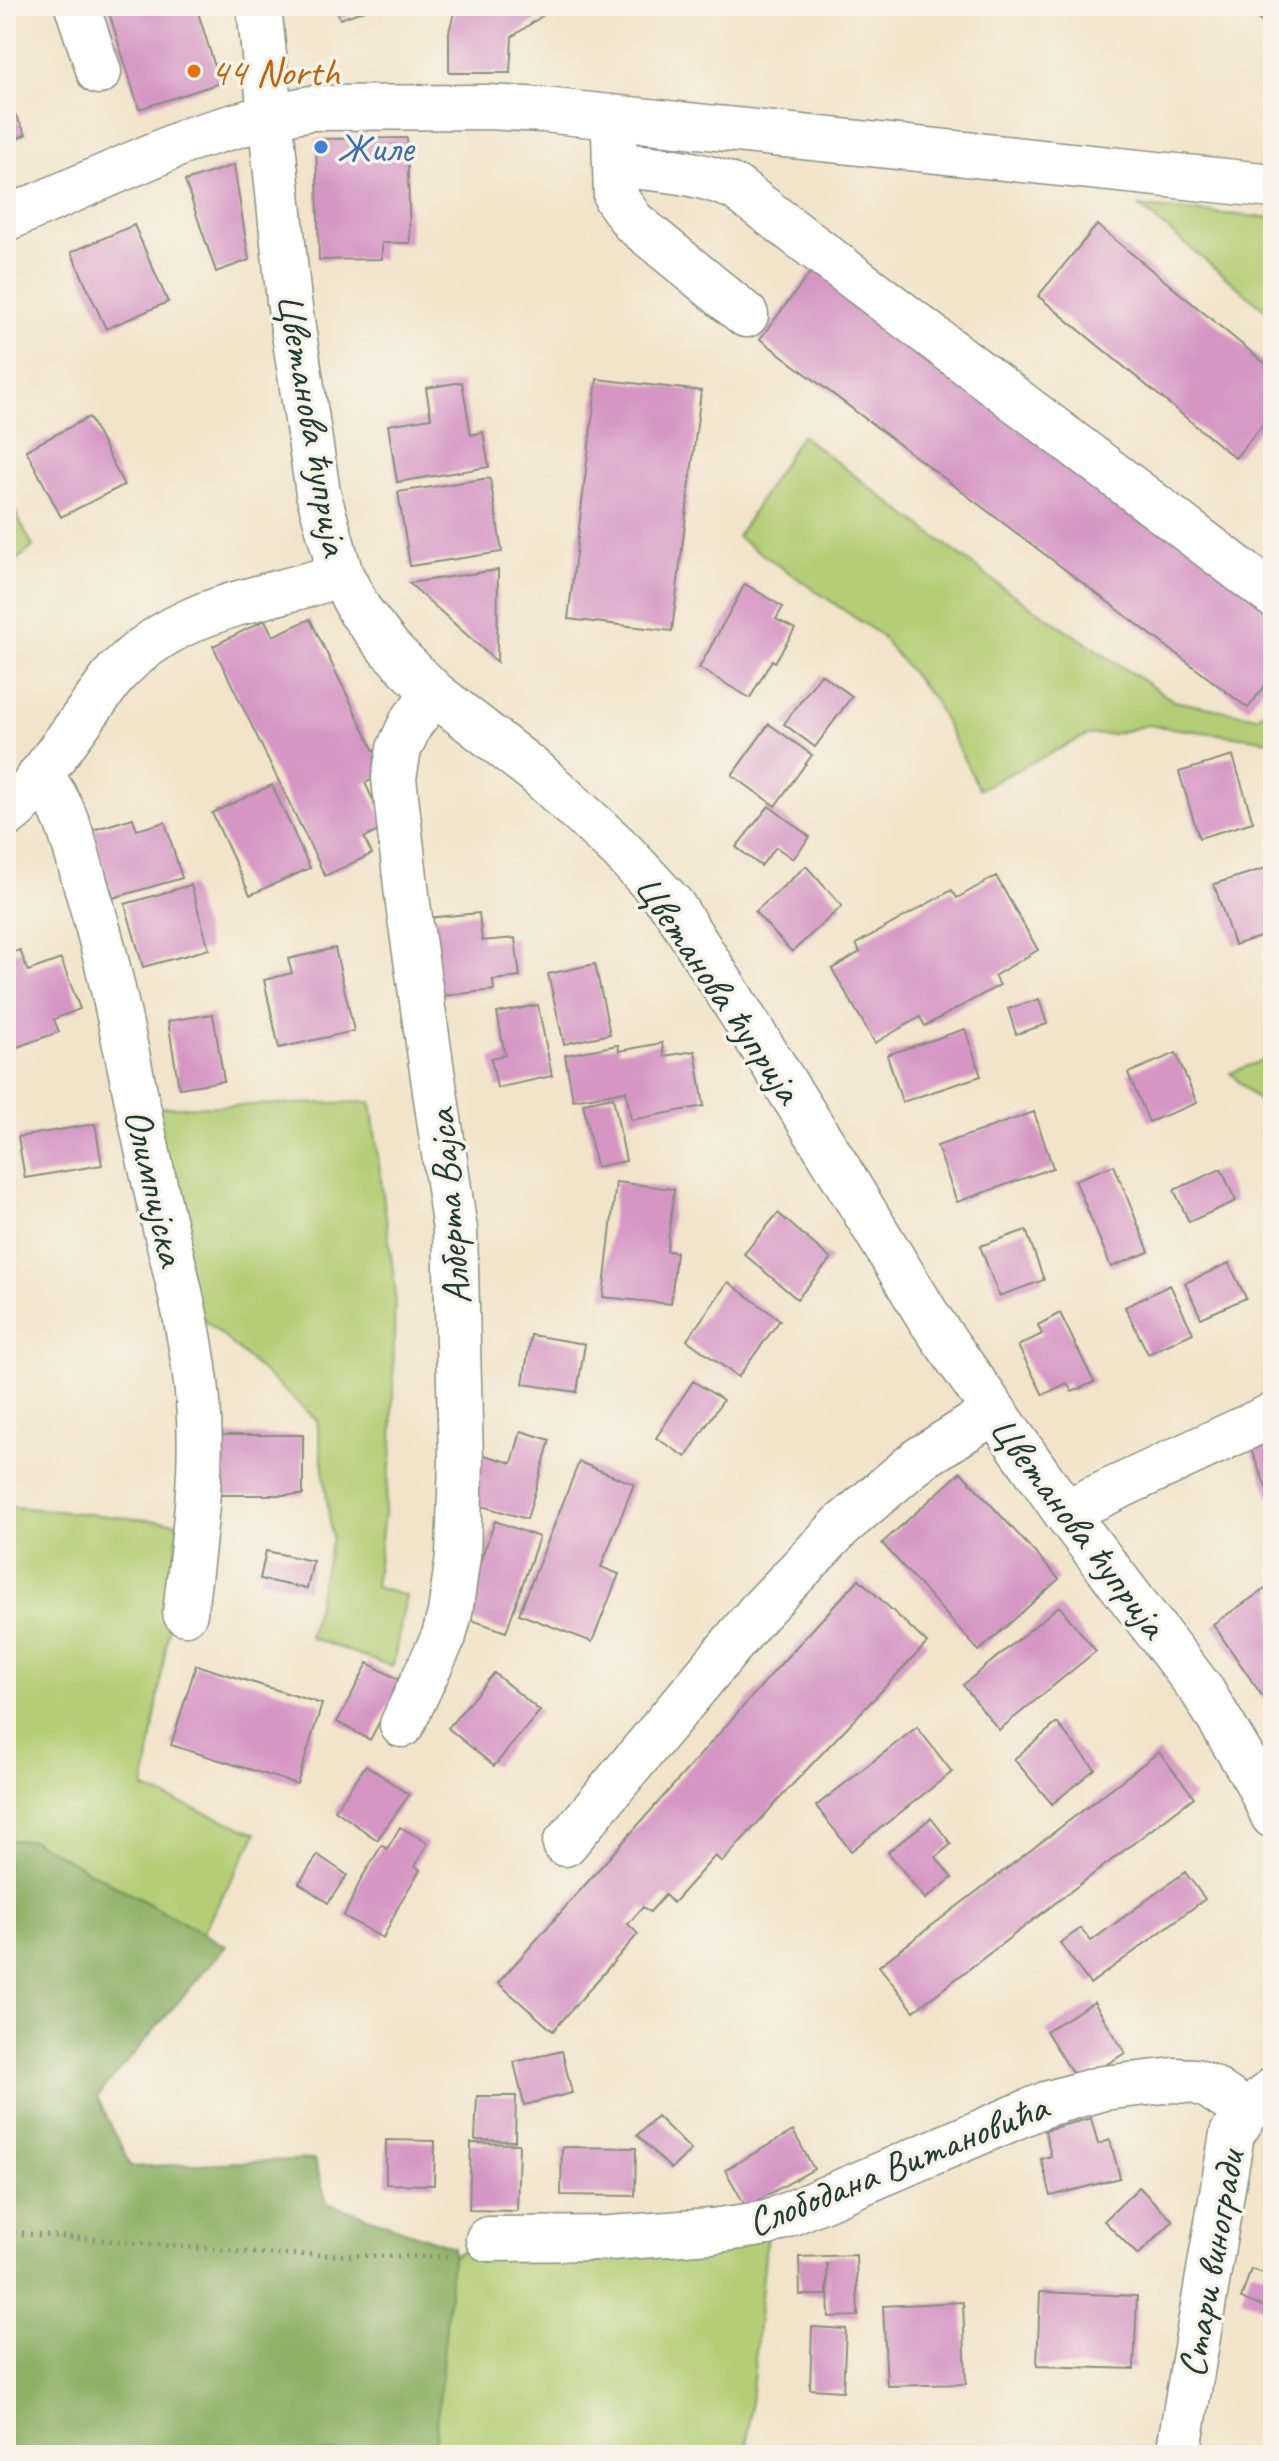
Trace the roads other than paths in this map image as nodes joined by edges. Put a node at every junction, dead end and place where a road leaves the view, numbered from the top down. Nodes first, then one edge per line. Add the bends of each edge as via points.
1 (77, 6) edge
2 (259, 6) edge
3 (99, 72) dead end
4 (270, 116) junction
5 (612, 116) junction
6 (615, 165) junction
7 (1273, 186) edge
8 (6, 219) edge
9 (746, 315) dead end
10 (341, 575) junction
11 (1273, 595) edge
12 (434, 693) junction
13 (40, 775) junction
14 (6, 816) edge
15 (401, 846) junction
16 (994, 1412) junction
17 (1273, 1415) edge
18 (1065, 1512) junction
19 (426, 1594) dead end
20 (185, 1613) dead end
21 (402, 1725) dead end
22 (1268, 1791) edge
23 (565, 1844) dead end
24 (1260, 2101) edge
25 (488, 2239) road end
26 (1178, 2455) edge

1 - 3 street
2 - 4 street, Цветанова ћуприја
4 - 5 street via 311,108 487,107
4 - 8 street via 193,138
4 - 10 street, Цветанова ћуприја via 308,432
5 - 6 street
5 - 7 street
6 - 9 street via 616,198 633,222
6 - 11 street via 671,169 736,188
10 - 12 street, Цветанова ћуприја via 389,648
10 - 13 street via 238,602 163,633 116,673
12 - 15 street, Алберта Вајса via 399,749 394,778
12 - 16 street, Цветанова ћуприја via 537,773 673,906 929,1318
13 - 14 street
13 - 20 street, Олимпијска via 65,815 105,948 193,1348 199,1461
15 - 19 street via 383,863 380,890 410,1053 439,1301 439,1464
15 - 21 street, Алберта Вајса via 455,1230 461,1460 450,1613
16 - 18 street, Цветанова ћуприја
16 - 23 street via 921,1458 842,1525 758,1613
17 - 18 street
18 - 22 street, Цветанова ћуприја via 1203,1692
24 - 25 street, Слободана Витановића via 1195,2081 1103,2088 1046,2104 768,2223 610,2238
24 - 26 street, Стари виногради via 1232,2134

